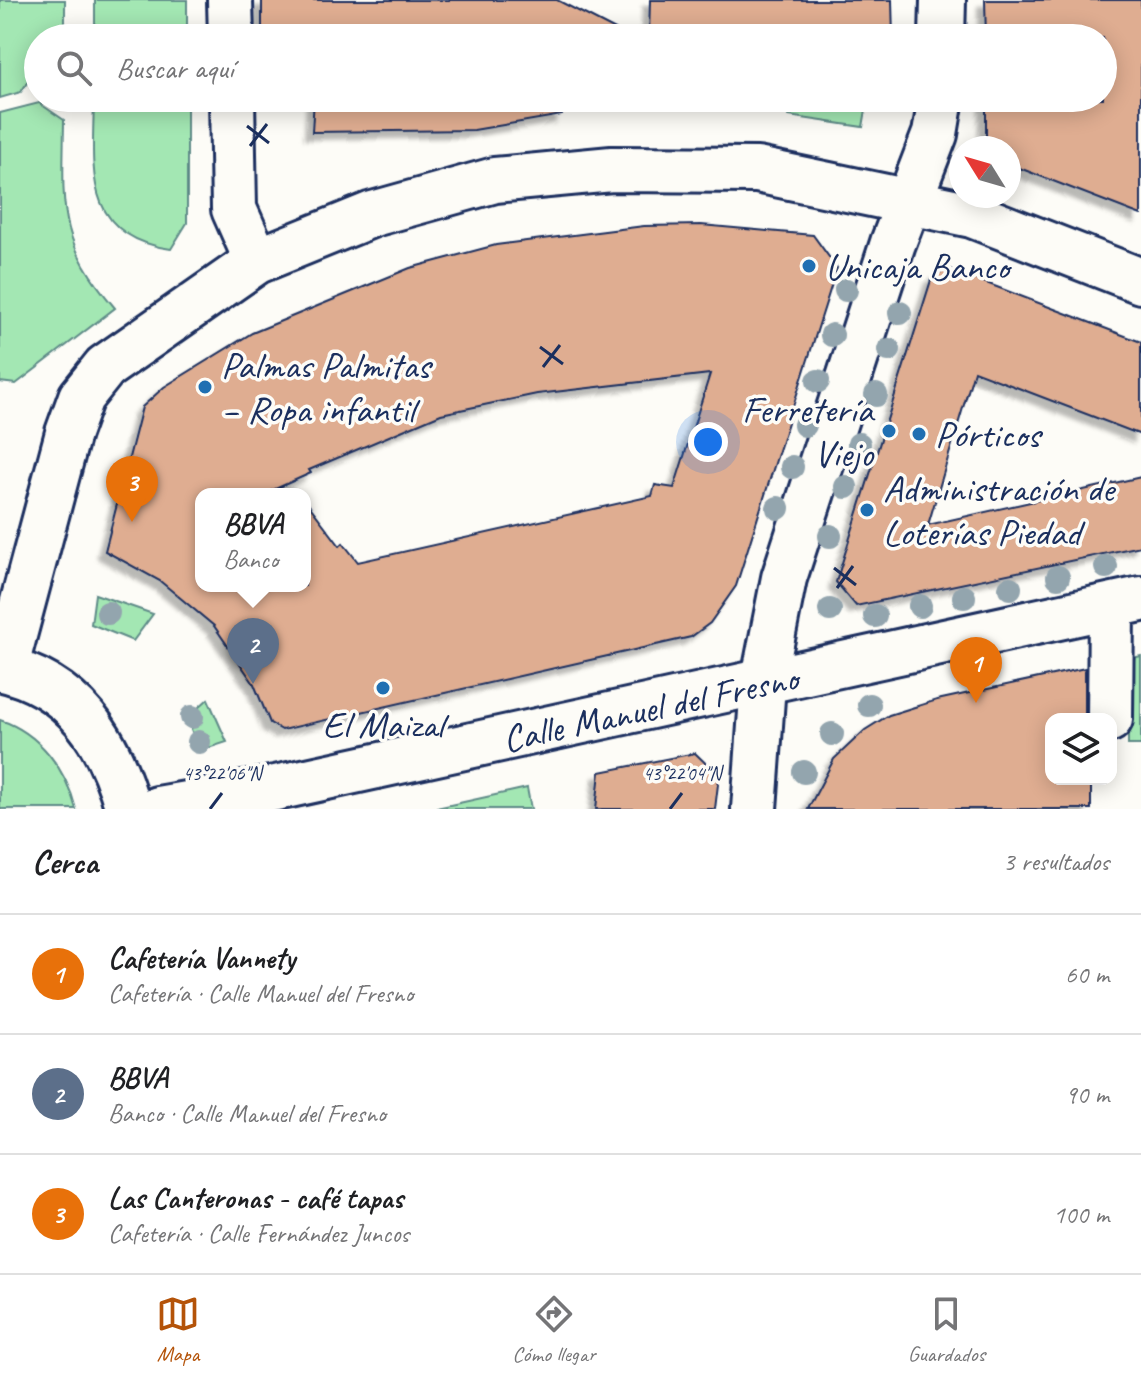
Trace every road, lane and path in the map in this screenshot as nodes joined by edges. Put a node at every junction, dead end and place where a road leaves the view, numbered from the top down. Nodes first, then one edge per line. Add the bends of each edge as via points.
1 (230, 0) edge
2 (943, 0) edge
3 (231, 24) edge
4 (942, 24) edge
5 (232, 112) edge
6 (939, 112) edge
7 (910, 199) junction
8 (257, 261) junction
9 (1141, 281) edge
10 (1126, 603) edge
11 (2, 668) edge
12 (763, 684) junction
13 (1111, 713) edge
14 (128, 809) edge
15 (158, 809) edge
16 (754, 809) edge

1 - 3 street
2 - 4 street
5 - 8 street via 234,209
6 - 7 street
7 - 8 street via 757,170 612,169 495,180 373,214
7 - 9 street via 972,215
7 - 12 street via 784,578
8 - 11 street via 105,367 81,397
10 - 12 street, Calle Manuel del Fresno
10 - 13 street
11 - 14 street via 45,686 79,711 103,739
12 - 15 street, Calle Manuel del Fresno
12 - 16 street

